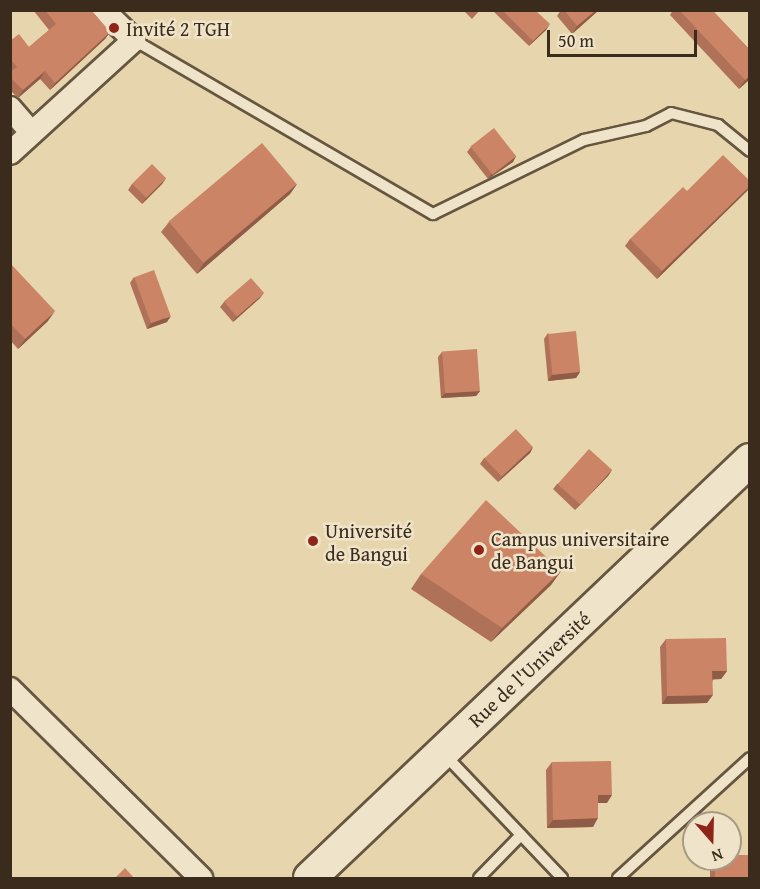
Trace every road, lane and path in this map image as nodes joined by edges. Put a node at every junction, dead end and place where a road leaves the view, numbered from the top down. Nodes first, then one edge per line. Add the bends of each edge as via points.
1 (103, 10) edge
2 (134, 40) junction
3 (10, 108) edge
4 (32, 133) junction
5 (750, 152) edge
6 (10, 153) edge
7 (750, 460) edge
8 (10, 689) edge
9 (442, 752) junction
10 (750, 758) edge
11 (521, 835) junction
12 (201, 879) edge
13 (310, 879) edge
14 (478, 879) edge
15 (562, 879) edge
16 (618, 879) edge

1 - 2 street
2 - 4 street
2 - 5 lane via 433,214 584,140 646,126 671,113 718,125
3 - 4 street
4 - 6 street
7 - 9 street, Rue de l'Université
8 - 12 street
9 - 11 lane
9 - 13 street, Rue de l'Université
10 - 16 lane
11 - 14 lane
11 - 15 lane

